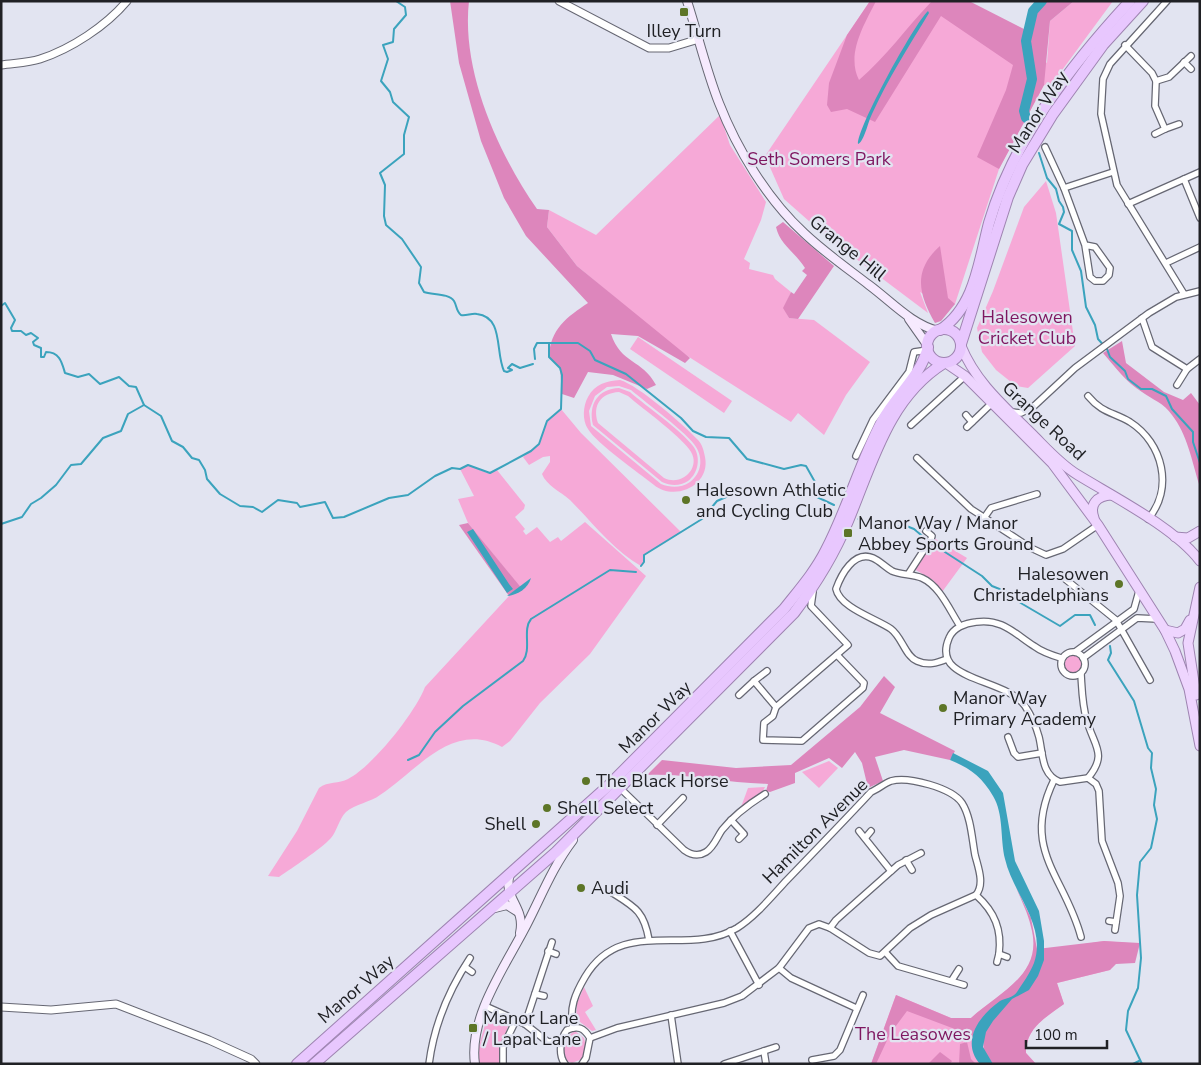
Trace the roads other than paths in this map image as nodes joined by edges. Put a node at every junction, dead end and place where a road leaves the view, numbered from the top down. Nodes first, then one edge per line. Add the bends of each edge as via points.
1 (127, 1) edge
2 (560, 1) edge
3 (687, 1) edge
4 (1130, 1) edge
5 (1143, 1) edge
6 (1166, 1) edge
7 (699, 38) junction
8 (1125, 45) junction
9 (1190, 56) dead end
10 (1184, 62) junction
11 (1, 65) edge
12 (1190, 69) dead end
13 (1156, 81) junction
14 (1179, 124) dead end
15 (1165, 129) junction
16 (1155, 134) dead end
17 (1045, 147) dead end
18 (1113, 172) junction
19 (1200, 172) edge
20 (1184, 179) junction
21 (1064, 188) junction
22 (1128, 204) junction
23 (1200, 218) edge
24 (1084, 245) junction
25 (1198, 248) edge
26 (1200, 255) edge
27 (1166, 263) junction
28 (1200, 291) edge
29 (1184, 294) junction
30 (906, 315) junction
31 (1142, 318) junction
32 (939, 331) junction
33 (961, 345) junction
34 (927, 348) junction
35 (1200, 359) edge
36 (945, 363) junction
37 (1187, 368) junction
38 (964, 376) junction
39 (904, 384) junction
40 (1177, 385) dead end
41 (1088, 396) dead end
42 (991, 404) junction
43 (1006, 408) junction
44 (966, 415) dead end
45 (972, 422) junction
46 (910, 425) dead end
47 (966, 427) dead end
48 (856, 456) dead end
49 (917, 458) dead end
50 (1037, 494) dead end
51 (1111, 495) junction
52 (984, 518) junction
53 (1148, 518) junction
54 (1096, 523) junction
55 (926, 531) dead end
56 (1200, 531) edge
57 (1172, 536) junction
58 (1200, 561) edge
59 (908, 573) junction
60 (1059, 574) dead end
61 (816, 583) junction
62 (1200, 587) edge
63 (1140, 591) junction
64 (815, 611) junction
65 (794, 613) junction
66 (1192, 618) junction
67 (1157, 619) junction
68 (1116, 620) junction
69 (960, 626) junction
70 (1164, 630) junction
71 (1120, 631) junction
72 (1075, 652) junction
73 (837, 655) junction
74 (1061, 658) junction
75 (1083, 658) junction
76 (947, 659) junction
77 (766, 671) dead end
78 (1081, 674) junction
79 (1150, 680) dead end
80 (754, 681) junction
81 (1194, 684) junction
82 (739, 695) dead end
83 (1200, 697) edge
84 (776, 707) junction
85 (1200, 713) edge
86 (1008, 738) dead end
87 (1200, 746) edge
88 (1042, 753) junction
89 (1088, 778) junction
90 (1054, 780) junction
91 (620, 788) junction
92 (765, 794) dead end
93 (683, 798) dead end
94 (590, 819) junction
95 (731, 820) junction
96 (657, 825) junction
97 (859, 831) dead end
98 (871, 831) dead end
99 (866, 838) junction
100 (739, 839) dead end
101 (921, 853) dead end
102 (906, 860) junction
103 (912, 870) dead end
104 (890, 871) junction
105 (510, 874) junction
106 (611, 892) dead end
107 (509, 894) junction
108 (976, 895) junction
109 (492, 909) junction
110 (532, 913) junction
111 (521, 916) junction
112 (1109, 921) dead end
113 (1116, 922) junction
114 (830, 928) junction
115 (1115, 930) dead end
116 (730, 931) junction
117 (519, 937) junction
118 (1081, 937) dead end
119 (649, 940) junction
120 (552, 942) dead end
121 (548, 951) junction
122 (886, 953) junction
123 (556, 954) dead end
124 (999, 954) junction
125 (470, 958) dead end
126 (1007, 958) dead end
127 (997, 962) dead end
128 (464, 967) junction
129 (779, 968) junction
130 (959, 969) dead end
131 (472, 972) dead end
132 (952, 980) junction
133 (759, 985) junction
134 (964, 985) dead end
135 (535, 994) junction
136 (863, 995) dead end
137 (544, 996) dead end
138 (485, 1006) junction
139 (1, 1007) edge
140 (856, 1008) junction
141 (671, 1015) junction
142 (516, 1020) junction
143 (525, 1024) junction
144 (572, 1028) junction
145 (590, 1038) junction
146 (562, 1041) junction
147 (776, 1047) dead end
148 (764, 1051) junction
149 (812, 1060) dead end
150 (256, 1064) edge
151 (297, 1064) edge
152 (314, 1064) edge
153 (429, 1064) edge
154 (475, 1064) edge
155 (502, 1064) edge
156 (565, 1064) edge
157 (582, 1064) edge
158 (678, 1064) edge
159 (724, 1064) edge
160 (766, 1064) edge

1 - 11 street via 101,24 64,48 39,59
2 - 7 street via 649,48 668,48
3 - 7 main road, Grange Hill
4 - 32 highway, Manor Way via 1064,80 1013,161 998,195 969,296 957,317
5 - 33 highway, Manor Way via 1103,45 1053,114 1022,165 1008,197
6 - 8 street
7 - 30 main road, Grange Hill via 721,108 735,138 768,191 802,232
8 - 13 street
8 - 18 street via 1106,72 1101,96 1102,127
9 - 10 street
10 - 12 street
10 - 13 street via 1169,77
13 - 15 street via 1155,106
14 - 15 street
15 - 16 street
17 - 21 street
18 - 21 street
18 - 22 street
19 - 20 street
20 - 22 street
20 - 23 street
21 - 24 street
22 - 27 street
24 - 24 street via 1095,247 1109,265 1109,275 1103,281 1090,277
25 - 26 street
25 - 27 street
27 - 29 street
28 - 29 street
29 - 31 street
30 - 32 main road, Grange Hill via 922,326
30 - 34 main road, Grange Hill
31 - 37 street via 1152,347
31 - 43 street via 1098,349 1032,407 1017,414
32 - 33 highway via 953,332
32 - 34 highway via 931,336
33 - 36 highway via 958,357
33 - 43 main road, Grange Road via 978,378
34 - 36 highway via 934,360
34 - 39 highway, Manor Way via 922,364
35 - 37 street
36 - 38 main road, Grange Road
36 - 61 highway, Manor Way via 921,381 881,437 848,521
37 - 40 street
38 - 42 main road, Grange Road
38 - 46 street
39 - 48 street via 873,420
39 - 105 highway, Manor Way via 868,447 842,516 809,578 784,609 608,786
41 - 53 street via 1104,412 1129,422 1143,433 1156,450 1164,473 1160,499
42 - 45 street
42 - 54 main road, Grange Road via 1052,463
43 - 51 main road, Grange Road via 1063,465
44 - 45 street
45 - 47 street
49 - 52 street via 970,510
50 - 52 street via 991,508
51 - 53 main road, Grange Road
51 - 54 main road via 1094,502 1092,511
52 - 54 street via 1046,554 1063,549
53 - 57 main road, Grange Road
54 - 63 main road, Grange Road
55 - 59 street via 932,536
56 - 57 main road via 1188,538
57 - 58 main road, Grange Road
59 - 69 street via 924,578 930,584
59 - 76 street via 896,572 874,558 858,558 837,584 837,593 862,614 892,630 912,659 930,664
60 - 68 street
61 - 64 street via 810,602
61 - 65 highway, Manor Way
62 - 66 main road
63 - 67 main road, Grange Road
63 - 68 street via 1134,609
64 - 65 street via 803,609
64 - 73 street via 848,644
65 - 91 highway, Manor Way
66 - 70 main road via 1178,633
66 - 81 main road via 1188,643
67 - 70 main road, Grange Road
67 - 71 street via 1137,618
68 - 71 street
68 - 72 street
69 - 74 street via 977,621 998,623 1043,652
69 - 76 street via 949,639
70 - 87 main road, Grange Road via 1189,689
71 - 75 street
71 - 79 street
72 - 74 street
72 - 75 street
73 - 84 street
73 - 84 street via 864,684 863,688 802,741 762,740 764,724 773,716
74 - 78 street via 1064,672 1070,676
75 - 78 street via 1085,666
76 - 88 street via 961,674 1004,689 1022,702 1036,728
77 - 80 street
78 - 89 street via 1087,721 1099,750 1096,768
80 - 82 street
80 - 84 street
81 - 83 main road
81 - 85 main road
86 - 88 street via 1018,757
88 - 90 street via 1044,764
89 - 90 street via 1069,782
89 - 113 street via 1099,791 1102,841 1118,883
90 - 118 street via 1046,796 1042,816 1042,841 1053,876 1077,922
91 - 94 highway, Manor Way
91 - 96 street
92 - 95 street
93 - 96 street via 680,807
94 - 107 highway, Manor Way
94 - 110 main road via 561,856
95 - 96 street via 711,849 693,855
95 - 100 street via 747,834
97 - 99 street
98 - 99 street
99 - 104 street
101 - 102 street
102 - 103 street
102 - 104 street
104 - 114 street
105 - 107 main road
105 - 151 highway, Manor Way
106 - 119 street via 638,910 646,924
107 - 109 highway, Manor Way
107 - 111 main road
108 - 116 street, Hamilton Avenue via 980,882 961,801 941,788 906,779 892,781 871,792 759,909
108 - 122 street via 924,920 901,936
108 - 124 street via 987,906 999,927
109 - 111 main road via 506,905
109 - 152 highway, Manor Way
110 - 111 main road
110 - 117 main road
111 - 117 main road
112 - 113 street
113 - 115 street
114 - 122 street via 870,953 880,956
114 - 129 street via 819,924 809,928
116 - 119 street, Hamilton Avenue via 690,940
116 - 133 street
117 - 138 main road
119 - 144 street, Hamilton Avenue via 623,944 593,966 576,991
120 - 121 street
121 - 123 street
121 - 135 street
122 - 132 street via 898,966
124 - 126 street
124 - 127 street
125 - 128 street
128 - 131 street
128 - 153 street via 442,1008
129 - 133 street
129 - 140 street via 792,978
130 - 132 street
132 - 134 street
133 - 141 street via 724,1003
135 - 137 street
135 - 143 street
136 - 140 street
138 - 142 street
138 - 154 main road via 479,1025
139 - 150 street via 51,1010 116,1004 210,1040
140 - 149 street via 840,1050 834,1056
141 - 145 street
141 - 158 street
142 - 143 street
142 - 155 street via 504,1047
143 - 146 street via 548,1042
144 - 145 street via 584,1030
144 - 146 street via 567,1030
145 - 157 street
146 - 156 street via 560,1055
147 - 148 street
148 - 159 street
148 - 160 street

